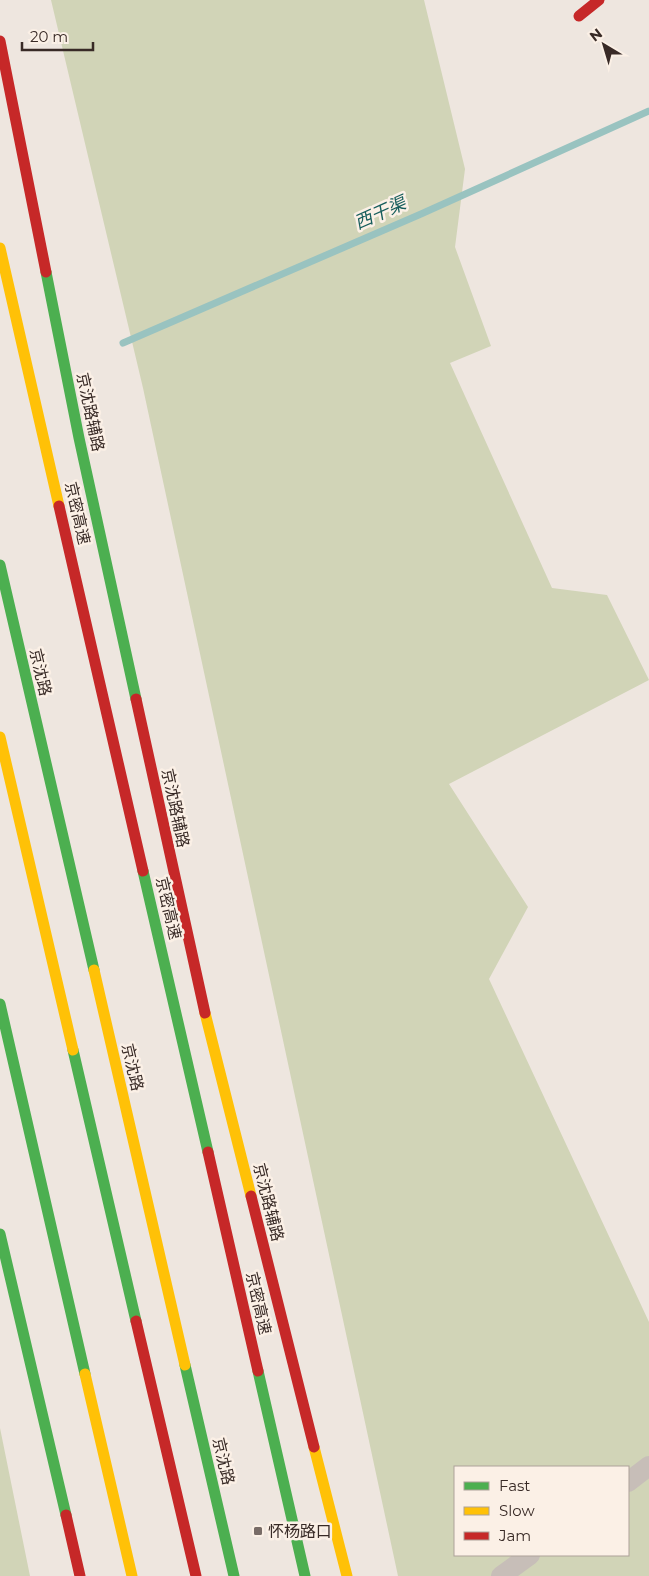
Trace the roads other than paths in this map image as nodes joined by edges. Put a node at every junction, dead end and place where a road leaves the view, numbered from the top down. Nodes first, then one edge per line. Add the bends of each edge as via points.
1 (599, 0) edge
2 (579, 16) dead end
3 (0, 41) edge
4 (0, 248) edge
5 (0, 565) edge
6 (0, 738) edge
7 (0, 1004) edge
8 (0, 1234) edge
9 (649, 1466) edge
10 (629, 1481) edge
11 (529, 1556) edge
12 (80, 1576) edge
13 (132, 1576) edge
14 (196, 1576) edge
15 (234, 1576) edge
16 (305, 1576) edge
17 (347, 1576) edge
18 (501, 1576) edge

1 - 2 main road
3 - 17 main road, 京沈路辅路 via 79,438 197,982
4 - 16 main road, 京密高速
5 - 15 main road, 京沈路
6 - 14 main road
7 - 13 main road
8 - 12 main road
9 - 10 street
11 - 18 street

